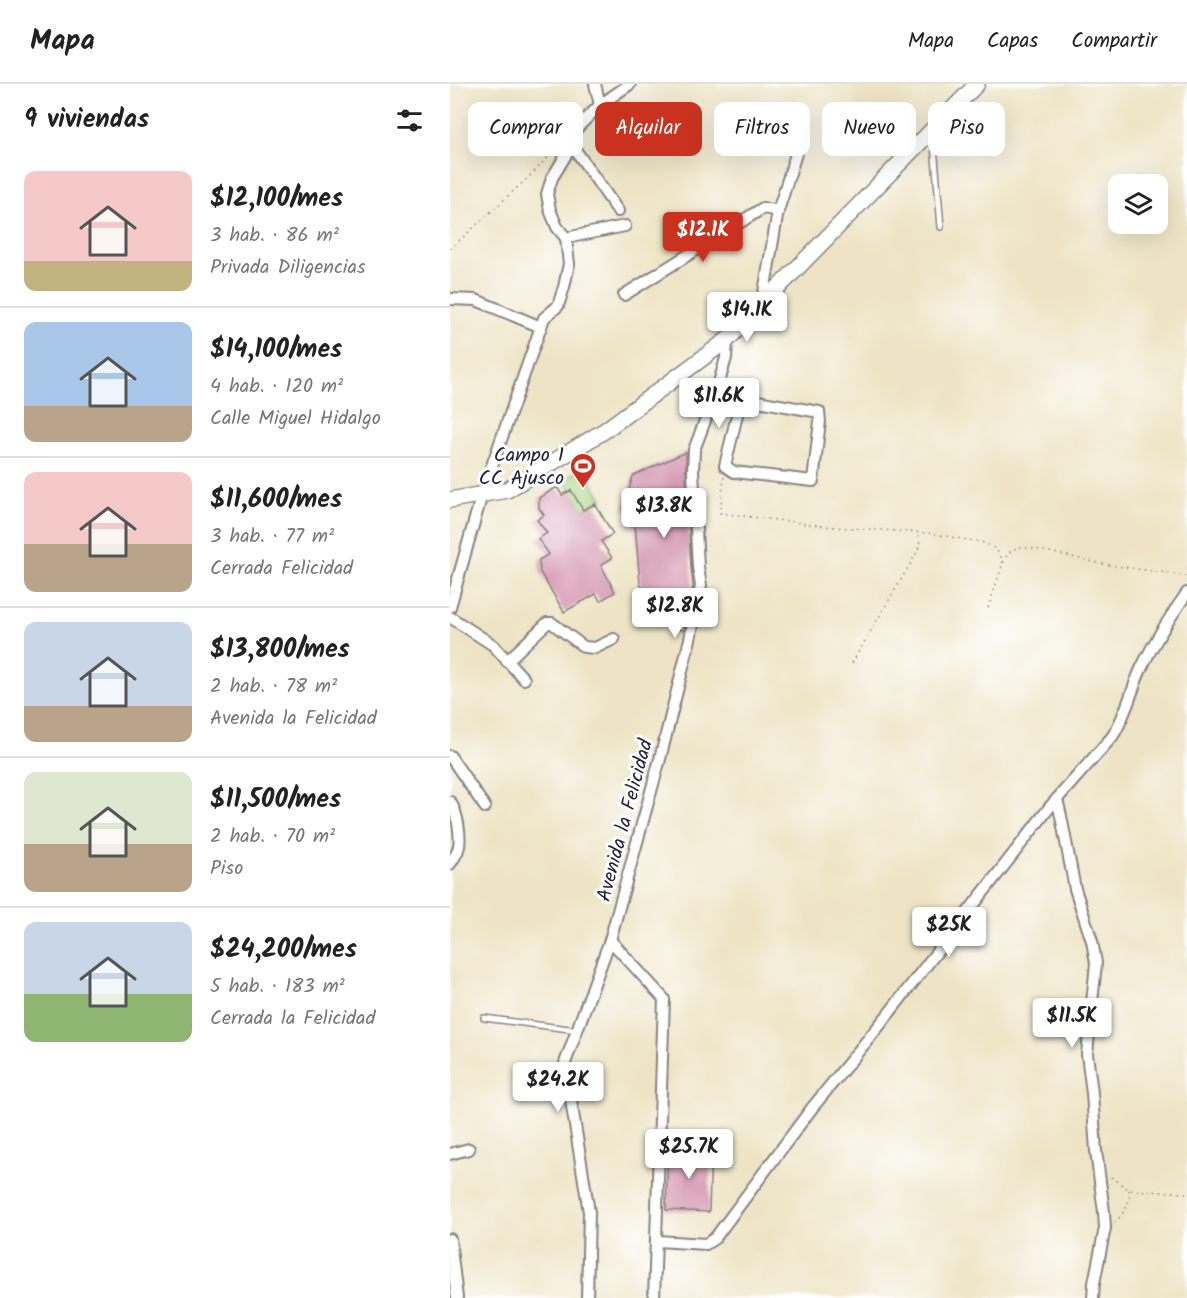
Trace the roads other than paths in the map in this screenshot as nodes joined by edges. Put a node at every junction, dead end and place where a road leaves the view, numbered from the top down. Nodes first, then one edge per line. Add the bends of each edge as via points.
1 (595, 84) edge
2 (630, 84) edge
3 (977, 84) edge
4 (599, 102) edge
5 (604, 102) edge
6 (959, 102) edge
7 (595, 111) edge
8 (583, 126) edge
9 (928, 134) edge
10 (563, 156) edge
11 (580, 156) edge
12 (795, 156) edge
13 (935, 156) edge
14 (618, 211) dead end
15 (778, 211) junction
16 (625, 226) dead end
17 (941, 226) dead end
18 (566, 238) junction
19 (624, 295) dead end
20 (450, 299) edge
21 (762, 304) junction
22 (542, 327) junction
23 (727, 340) junction
24 (718, 386) junction
25 (741, 398) junction
26 (482, 494) junction
27 (450, 500) edge
28 (1187, 593) edge
29 (450, 607) edge
30 (450, 617) edge
31 (614, 639) dead end
32 (507, 661) junction
33 (524, 679) dead end
34 (450, 756) edge
35 (1057, 799) junction
36 (450, 802) edge
37 (485, 807) dead end
38 (450, 864) edge
39 (610, 940) junction
40 (484, 1018) dead end
41 (577, 1030) junction
42 (469, 1149) dead end
43 (450, 1154) edge
44 (450, 1239) edge
45 (657, 1241) junction
46 (457, 1298) edge
47 (587, 1298) edge
48 (654, 1298) edge
49 (1094, 1298) edge

1 - 4 street
2 - 5 street
3 - 6 main road
7 - 8 street
9 - 21 main road
10 - 18 street via 547,194 557,227
11 - 14 street
12 - 15 street
13 - 17 lane
15 - 19 street via 763,208
15 - 21 street
16 - 18 street
18 - 22 street via 569,264 558,306 544,318
20 - 22 street via 476,300
21 - 23 main road
22 - 26 street
23 - 24 street, Avenida la Felicidad
23 - 26 main road via 604,431 507,490
24 - 25 street
24 - 39 street, Avenida la Felicidad via 694,450 701,586 660,759
25 - 25 street via 819,412 813,481 734,471 725,466
26 - 27 main road
26 - 29 street
28 - 35 street via 1142,668 1118,728
30 - 32 street via 493,645
31 - 32 street via 595,648 584,646 547,623
32 - 33 street
34 - 37 street
35 - 45 street via 812,1108 715,1238 706,1244
35 - 49 street via 1075,889 1095,952 1087,1054 1105,1228
36 - 38 street via 455,809 459,846
39 - 41 street, Avenida la Felicidad
39 - 45 street via 664,999
40 - 41 lane
41 - 47 street, Avenida la Felicidad via 565,1063 589,1212
42 - 43 street
44 - 46 street
45 - 48 street

